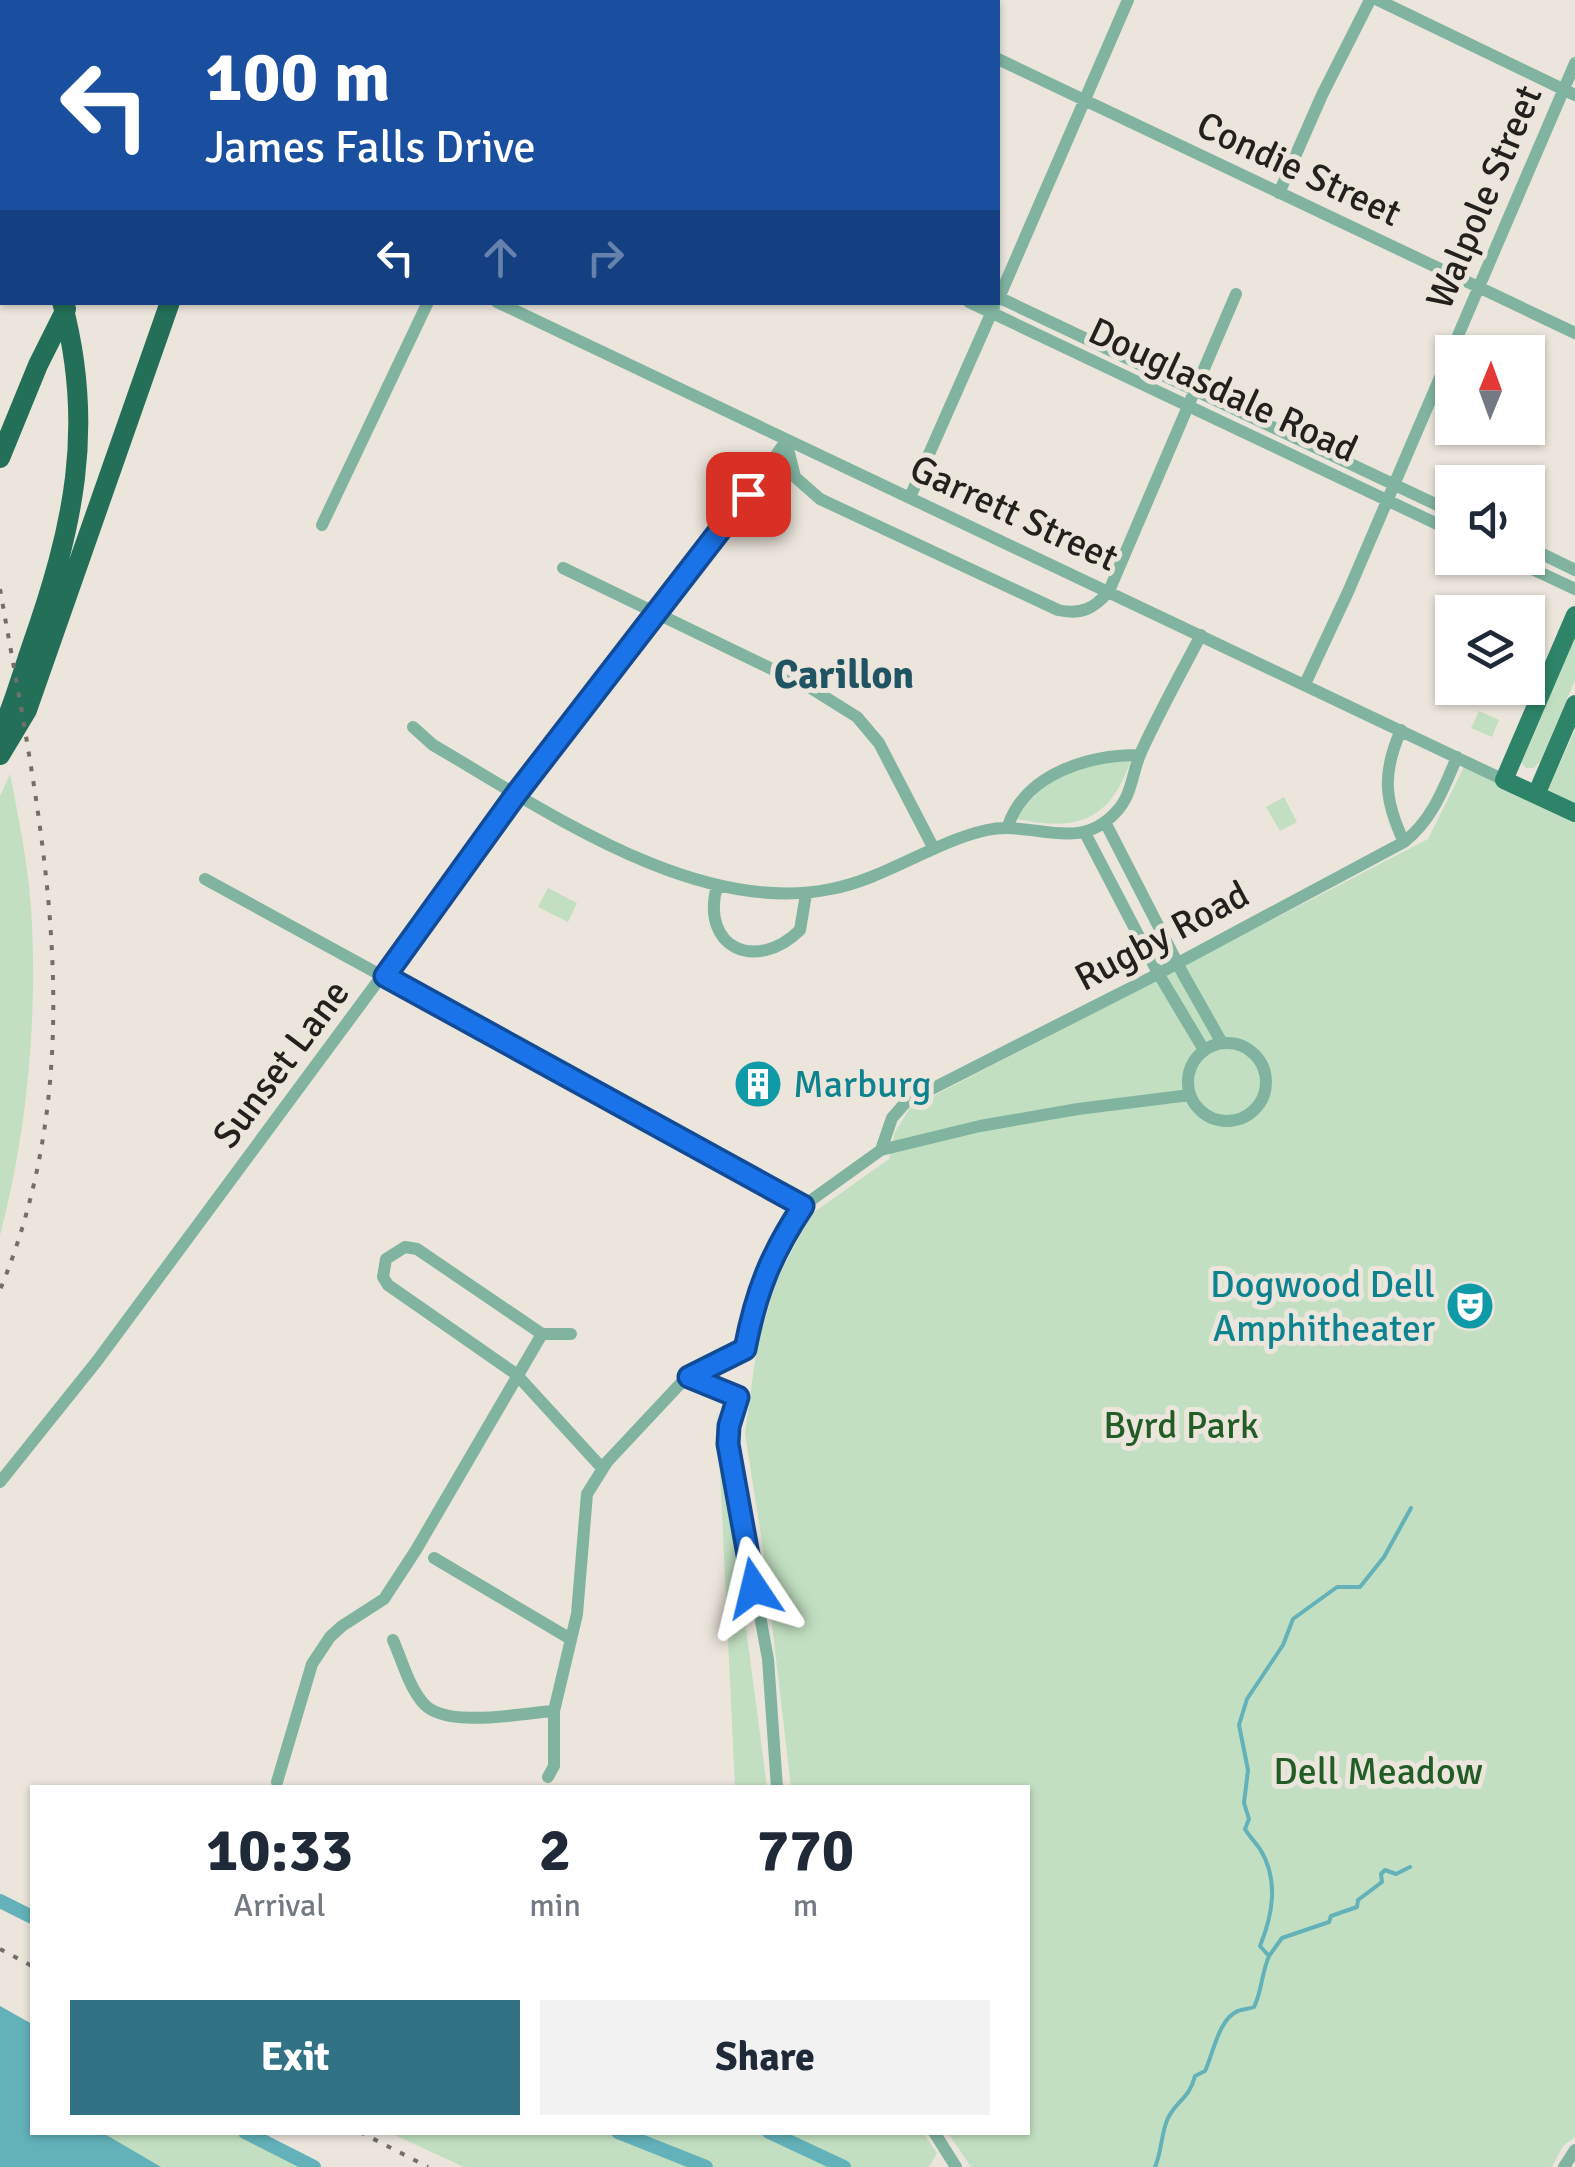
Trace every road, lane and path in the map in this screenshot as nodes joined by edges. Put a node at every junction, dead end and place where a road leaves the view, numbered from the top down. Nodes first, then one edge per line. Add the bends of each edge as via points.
1 (1128, 0) edge
2 (1370, 0) edge
3 (1378, 0) edge
4 (1000, 60) edge
5 (1575, 63) edge
6 (1569, 92) edge
7 (1084, 101) junction
8 (1279, 193) junction
9 (1478, 287) junction
10 (1000, 293) edge
11 (1236, 294) dead end
12 (1000, 304) edge
13 (1000, 304) edge
14 (65, 305) edge
15 (66, 305) edge
16 (169, 305) edge
17 (427, 305) edge
18 (503, 305) edge
19 (995, 305) edge
20 (1575, 333) edge
21 (1197, 391) junction
22 (1190, 407) junction
23 (786, 440) junction
24 (0, 458) edge
25 (1392, 484) junction
26 (910, 497) junction
27 (1385, 499) junction
28 (1435, 504) edge
29 (1435, 523) edge
30 (322, 525) dead end
31 (1545, 555) edge
32 (563, 568) dead end
33 (1575, 570) edge
34 (1545, 575) edge
35 (1575, 589) edge
36 (1109, 591) junction
37 (659, 612) junction
38 (1575, 615) edge
39 (1201, 635) junction
40 (1305, 684) junction
41 (1575, 704) edge
42 (413, 726) dead end
43 (1401, 730) junction
44 (0, 735) edge
45 (0, 755) edge
46 (1140, 755) junction
47 (1456, 757) junction
48 (1504, 780) junction
49 (517, 793) junction
50 (1536, 795) junction
51 (1575, 813) edge
52 (1105, 822) junction
53 (1008, 826) junction
54 (1085, 833) junction
55 (1404, 842) junction
56 (934, 849) junction
57 (205, 879) dead end
58 (717, 886) junction
59 (806, 894) junction
60 (1177, 962) junction
61 (1158, 973) junction
62 (385, 976) junction
63 (1222, 1043) junction
64 (1204, 1050) junction
65 (1190, 1094) junction
66 (881, 1150) junction
67 (803, 1206) junction
68 (542, 1334) junction
69 (571, 1334) dead end
70 (516, 1374) junction
71 (689, 1377) junction
72 (602, 1468) junction
73 (0, 1482) edge
74 (434, 1558) dead end
75 (569, 1638) junction
76 (393, 1640) dead end
77 (554, 1711) junction
78 (548, 1777) dead end
79 (277, 1782) dead end
80 (777, 1785) edge
81 (936, 2135) edge
82 (1575, 2150) edge
83 (956, 2167) edge
84 (1564, 2167) edge

1 - 7 street
2 - 8 street
3 - 6 street
4 - 7 street, Condie Street
5 - 6 street, Walpole Street
6 - 9 street, Walpole Street
7 - 8 street, Condie Street
7 - 10 street
8 - 9 street, Condie Street
9 - 20 street, Condie Street
9 - 25 street, Walpole Street
11 - 21 street
12 - 21 street, Douglasdale Road
13 - 22 street, Douglasdale Road
14 - 24 highway
15 - 44 highway via 81,414 68,526
16 - 45 highway via 28,710
17 - 30 street
18 - 23 street, Garrett Street
19 - 26 street
21 - 22 street
21 - 25 street, Douglasdale Road
22 - 27 street, Douglasdale Road
22 - 36 street
23 - 26 street, Garrett Street
23 - 36 street via 795,477 807,490 951,562 1074,614
23 - 37 street, Sunset Lane
25 - 27 street, Walpole Street
25 - 28 street, Douglasdale Road
26 - 36 street, Garrett Street
27 - 29 street, Douglasdale Road
27 - 40 street, Walpole Street
31 - 33 street
32 - 37 street
34 - 35 street
36 - 39 street, Garrett Street
37 - 49 street, Sunset Lane
37 - 56 street via 810,686 857,717 880,743
38 - 48 main road
39 - 40 street, Garrett Street
39 - 46 street
40 - 43 street, Garrett Street
41 - 50 main road
42 - 49 street via 433,745
43 - 47 street, Garrett Street
43 - 55 street via 1387,779 1388,806
46 - 52 street via 1126,798
46 - 53 street via 1099,757 1048,778
47 - 48 street, Garrett Street
47 - 55 street, Rugby Road via 1434,810
48 - 50 main road
49 - 58 street via 631,856
49 - 62 street, Sunset Lane
50 - 51 main road
52 - 54 street
52 - 60 street
53 - 54 street via 1054,836
53 - 56 street
54 - 61 street
55 - 60 street, Rugby Road
56 - 59 street via 876,876
57 - 62 street
58 - 59 street
58 - 59 street via 714,916 727,942 764,953 800,930
60 - 61 street, Rugby Road
60 - 63 street
61 - 64 street
61 - 66 street, Rugby Road via 906,1102 892,1118
62 - 67 street
62 - 73 street, Sunset Lane
63 - 64 street
63 - 65 street via 1242,1046 1260,1061 1266,1084 1258,1106 1239,1120 1215,1120
64 - 65 street via 1191,1067
65 - 66 street via 980,1126
66 - 67 street
67 - 71 street via 767,1268 745,1349
68 - 69 street
68 - 70 street
68 - 70 street via 416,1249 404,1246 386,1258 388,1285
70 - 72 street
70 - 79 street via 384,1599 342,1626 312,1664
71 - 72 street
71 - 80 street via 738,1397 728,1444 768,1659
72 - 75 street via 584,1511 580,1588
74 - 75 street
75 - 77 street
76 - 77 street via 420,1700 434,1713 458,1718
77 - 78 street via 556,1756
81 - 83 street
82 - 84 street

